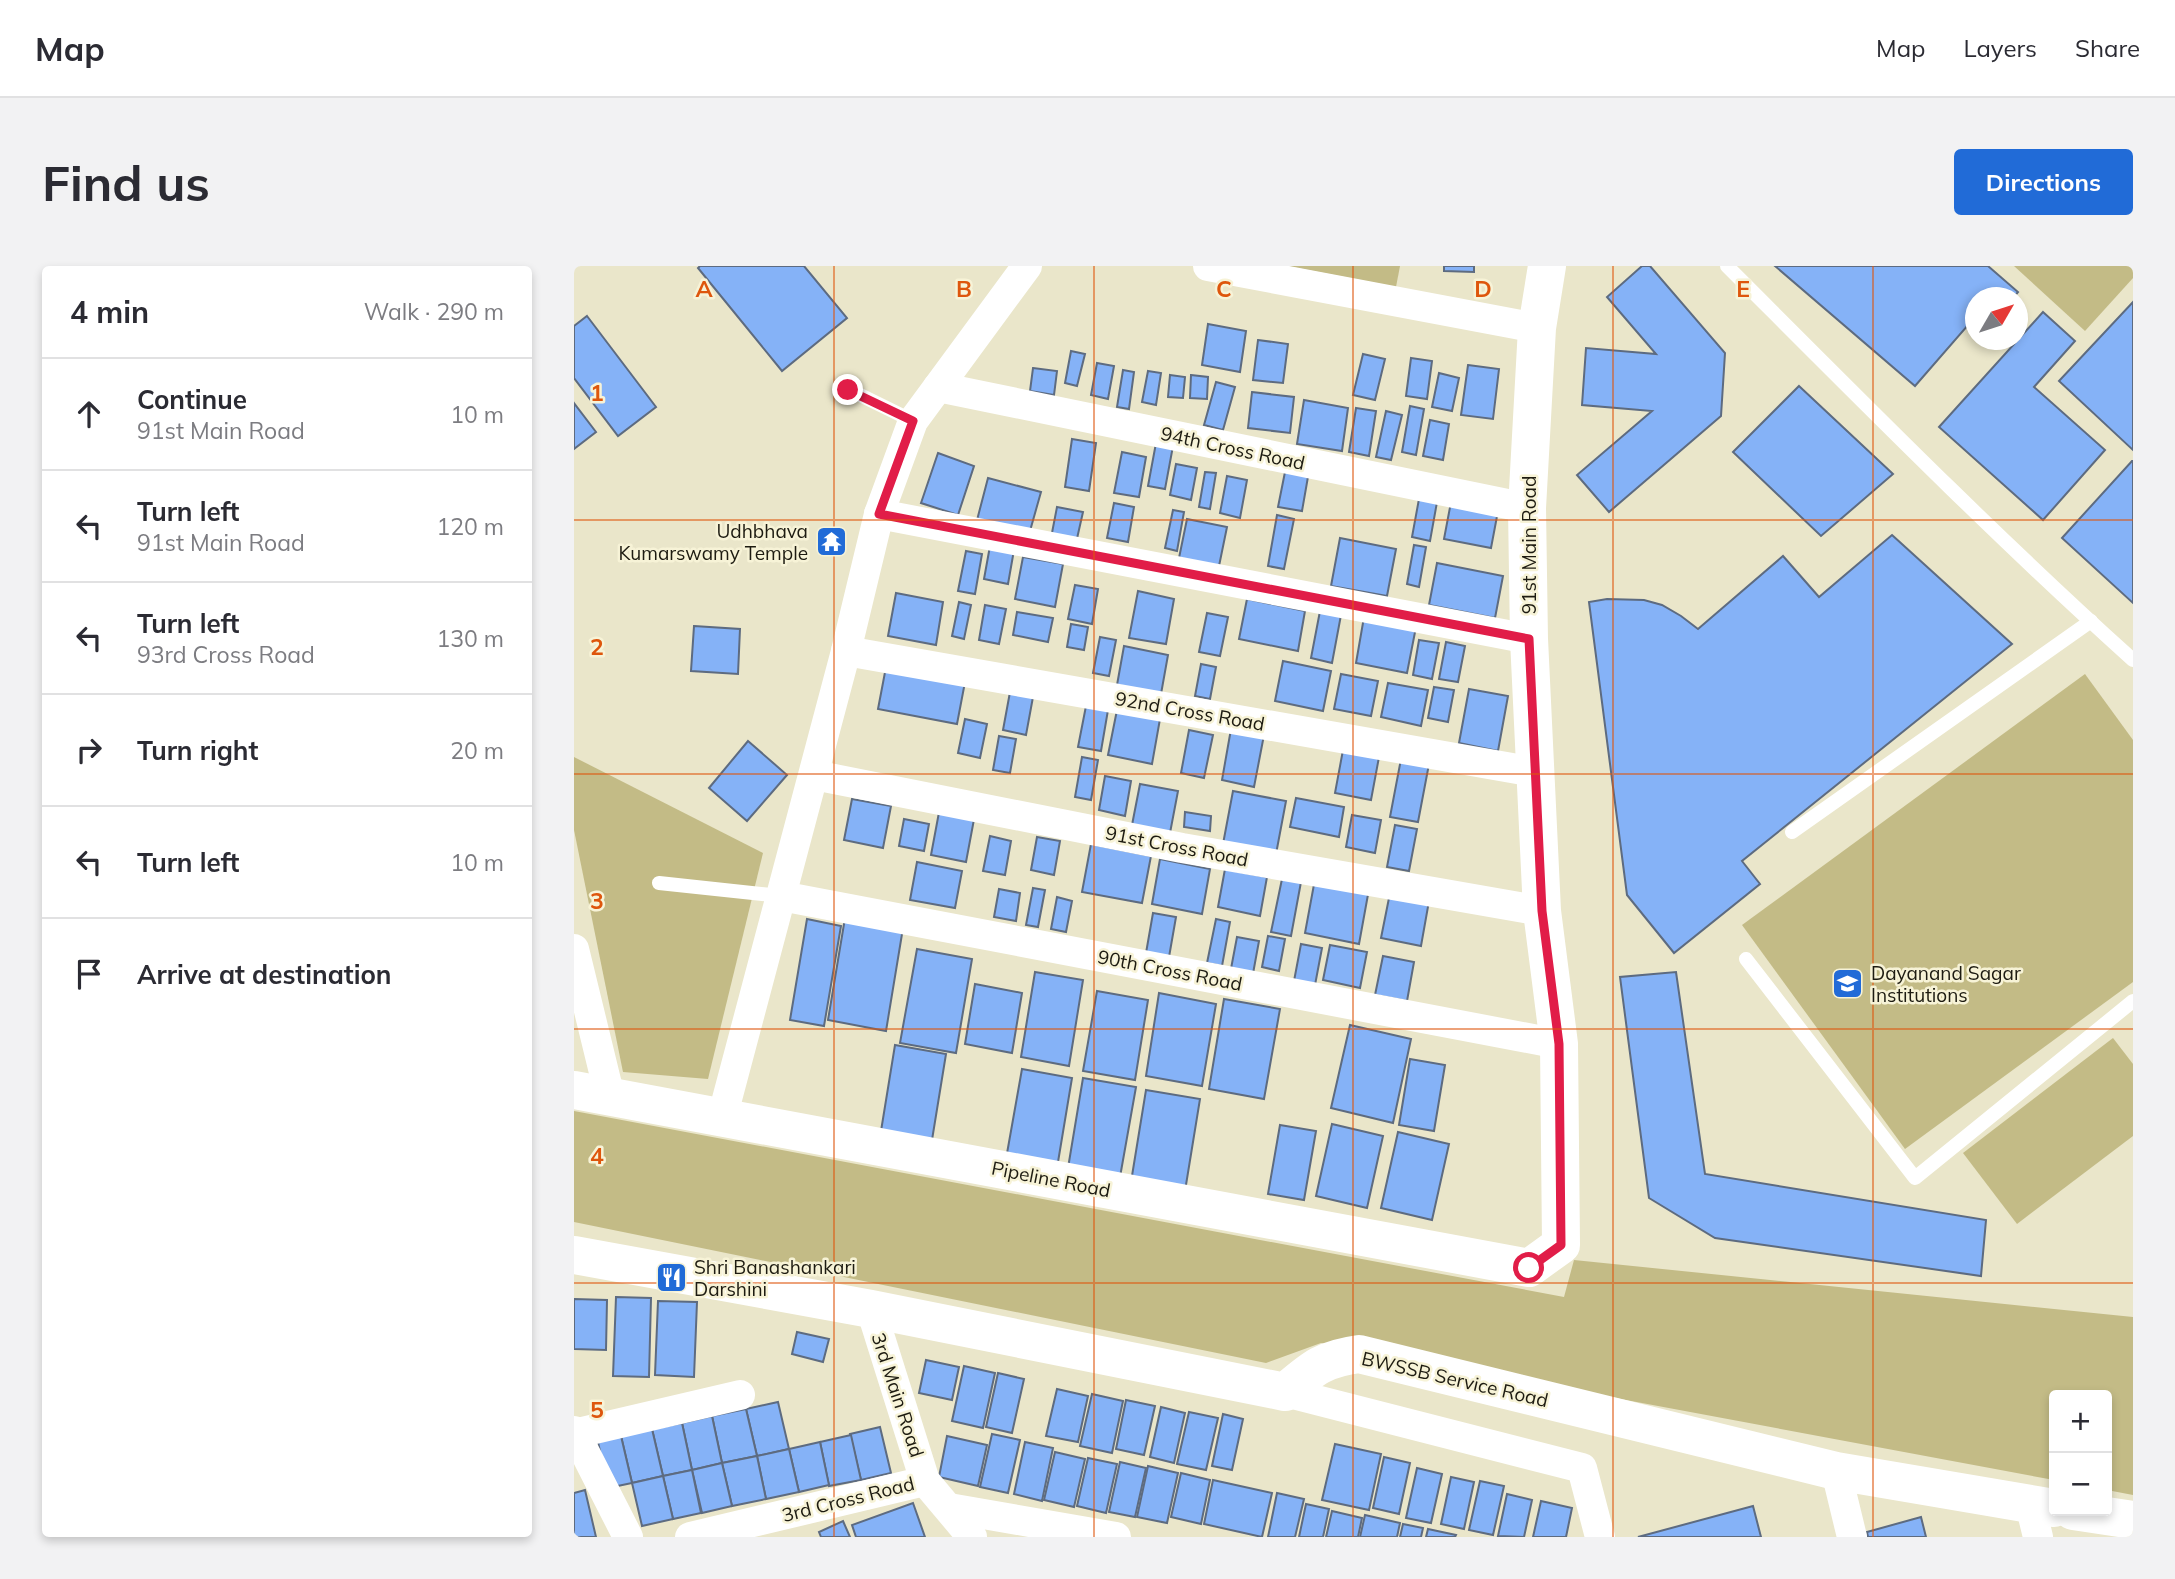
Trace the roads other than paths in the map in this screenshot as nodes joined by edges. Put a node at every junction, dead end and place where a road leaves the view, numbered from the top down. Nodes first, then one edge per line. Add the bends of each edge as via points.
1 (1027, 266) edge
2 (1208, 266) edge
3 (1547, 266) edge
4 (1727, 266) edge
5 (1537, 328) junction
6 (938, 387) junction
7 (848, 390) dead end
8 (913, 421) junction
9 (1527, 508) junction
10 (879, 514) junction
11 (2091, 621) junction
12 (1529, 639) junction
13 (846, 651) junction
14 (2133, 660) edge
15 (1534, 772) junction
16 (814, 775) junction
17 (1792, 832) dead end
18 (659, 883) dead end
19 (781, 896) junction
20 (1542, 911) junction
21 (574, 949) edge
22 (1746, 960) dead end
23 (2133, 1001) edge
24 (1559, 1044) junction
25 (592, 1094) edge
26 (722, 1118) junction
27 (574, 1255) edge
28 (1529, 1268) joint
29 (871, 1309) junction
30 (1285, 1392) junction
31 (740, 1395) dead end
32 (574, 1433) edge
33 (1836, 1471) junction
34 (925, 1480) junction
35 (949, 1508) junction
36 (2041, 1516) edge
37 (2106, 1516) edge
38 (2133, 1520) edge
39 (628, 1537) edge
40 (690, 1537) edge
41 (972, 1537) edge
42 (1116, 1537) edge
43 (1600, 1537) edge
44 (1852, 1537) edge

1 - 6 street
2 - 5 street
3 - 5 street, 91st Main Road
4 - 11 lane
5 - 9 street, 91st Main Road
6 - 8 street
6 - 9 street, 94th Cross Road
7 - 8 lane
8 - 10 street
9 - 12 street, 91st Main Road
10 - 12 street
10 - 13 street
11 - 14 lane
11 - 17 lane
12 - 15 street, 91st Main Road
13 - 15 street, 92nd Cross Road
13 - 16 street
15 - 20 street, 91st Main Road
16 - 19 street
16 - 20 street, 91st Cross Road via 1182,848
18 - 19 lane
19 - 24 street, 90th Cross Road
19 - 26 street
20 - 24 street, 91st Main Road
21 - 25 street
22 - 23 lane via 1914,1178
24 - 28 street, 91st Main Road via 1561,1245
25 - 26 street, Pipeline Road
26 - 28 street, Pipeline Road
27 - 29 street
29 - 30 street
29 - 34 street, 3rd Main Road
30 - 33 street, BWSSB Service Road via 1312,1369 1335,1357 1359,1353
30 - 43 street via 1582,1468
31 - 32 street
32 - 39 street
33 - 36 street, BWSSB Service Road
33 - 44 street
34 - 35 street
34 - 40 street, 3rd Cross Road
35 - 41 street
35 - 42 street
37 - 38 street

